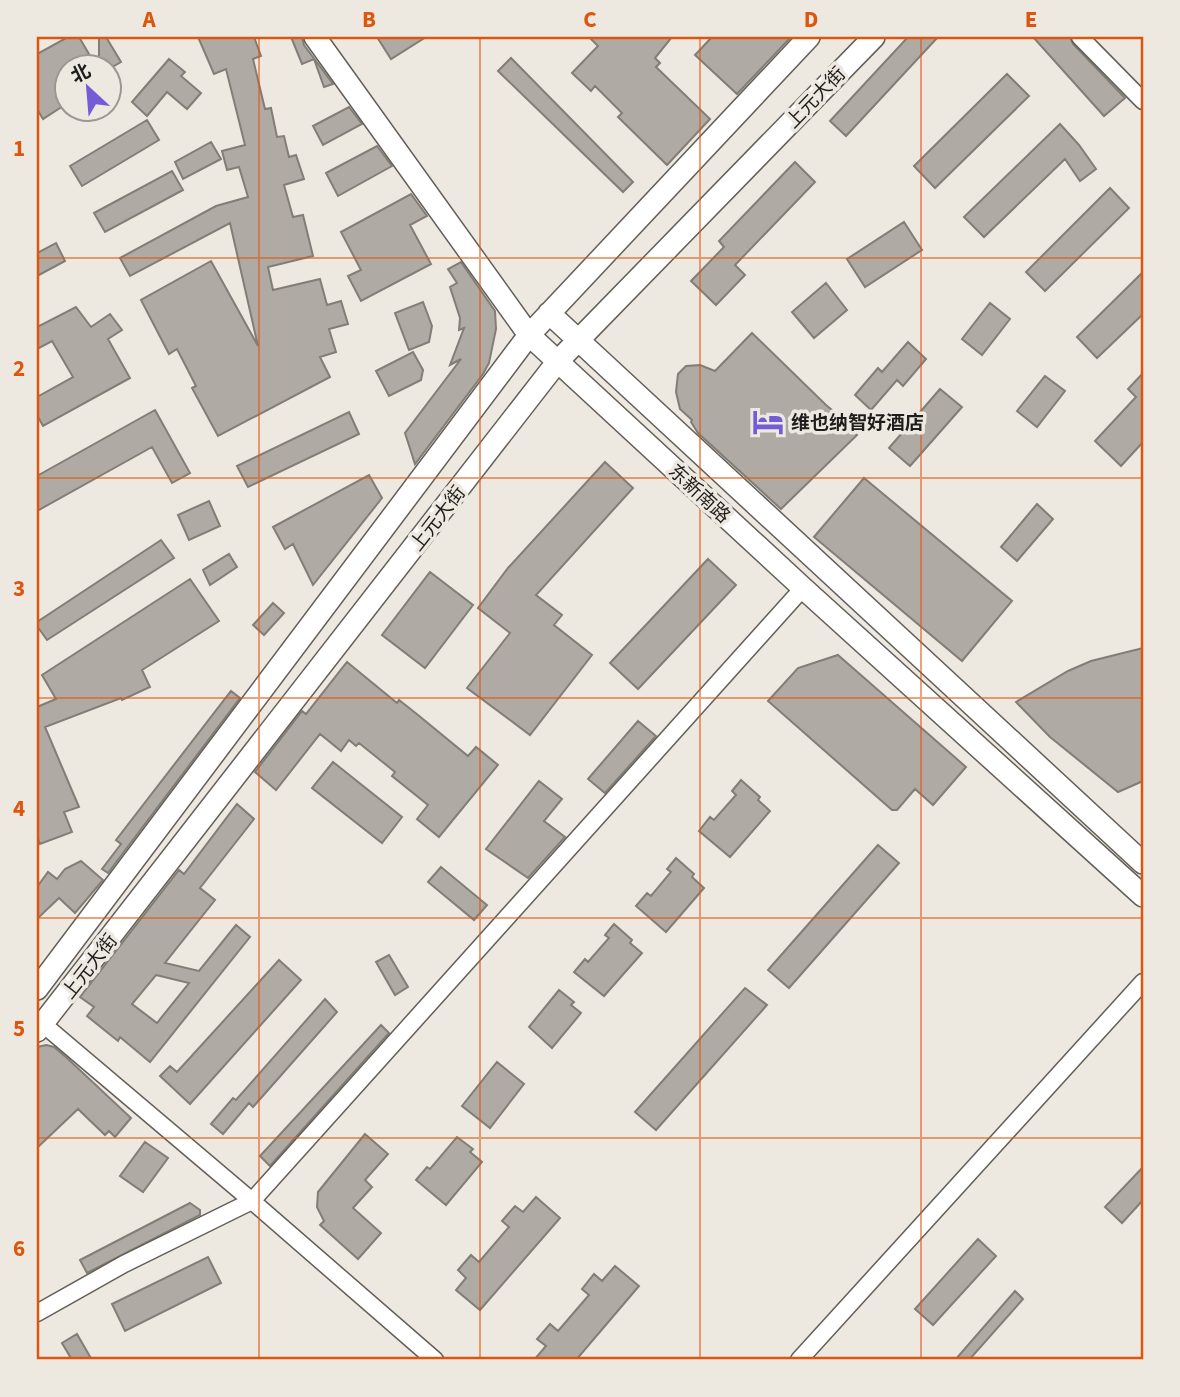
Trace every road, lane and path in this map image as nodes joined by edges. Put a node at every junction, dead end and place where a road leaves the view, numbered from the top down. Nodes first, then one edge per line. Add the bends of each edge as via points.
1 (316, 37) edge
2 (809, 37) edge
3 (874, 37) edge
4 (1080, 37) edge
5 (1143, 101) edge
6 (549, 313) junction
7 (529, 335) junction
8 (578, 341) junction
9 (558, 361) junction
10 (803, 588) junction
11 (1143, 863) edge
12 (1143, 896) edge
13 (1143, 982) edge
14 (37, 989) edge
15 (39, 1025) edge
16 (252, 1201) junction
17 (37, 1313) edge
18 (435, 1360) edge
19 (799, 1360) edge

1 - 7 main road, 东新南路
2 - 6 main road, 上元大街
3 - 8 main road, 上元大街
4 - 5 street
6 - 7 main road, 上元大街
6 - 8 main road, 东新南路
7 - 9 main road, 东新南路
7 - 14 main road, 上元大街
8 - 9 main road, 上元大街
8 - 11 main road, 东新南路
9 - 10 main road, 东新南路
9 - 15 main road, 上元大街
10 - 12 main road, 东新南路
10 - 16 street
13 - 19 street
15 - 16 street
16 - 17 street
16 - 18 street

